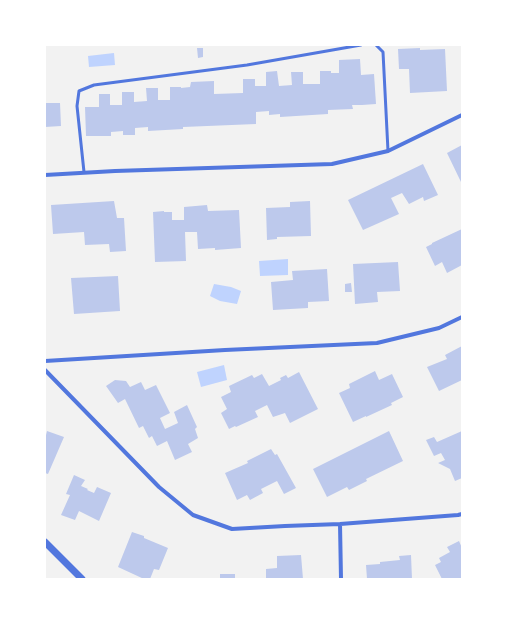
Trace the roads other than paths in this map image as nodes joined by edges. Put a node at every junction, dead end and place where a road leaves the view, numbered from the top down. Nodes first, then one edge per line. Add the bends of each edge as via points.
1 (361, 45) edge
2 (376, 45) edge
3 (462, 115) edge
4 (388, 151) junction
5 (84, 172) junction
6 (45, 175) edge
7 (462, 317) edge
8 (45, 361) edge
9 (45, 370) edge
10 (462, 514) edge
11 (340, 524) junction
12 (45, 542) edge
13 (82, 579) edge
14 (341, 579) edge

1 - 5 lane via 247,65 94,85 79,91 77,106
2 - 4 lane via 383,52
3 - 4 street
4 - 5 street via 332,164
5 - 6 street
7 - 8 street via 439,328 377,343
9 - 11 street via 159,487 193,515 232,529
10 - 11 street
11 - 14 street
12 - 13 street

